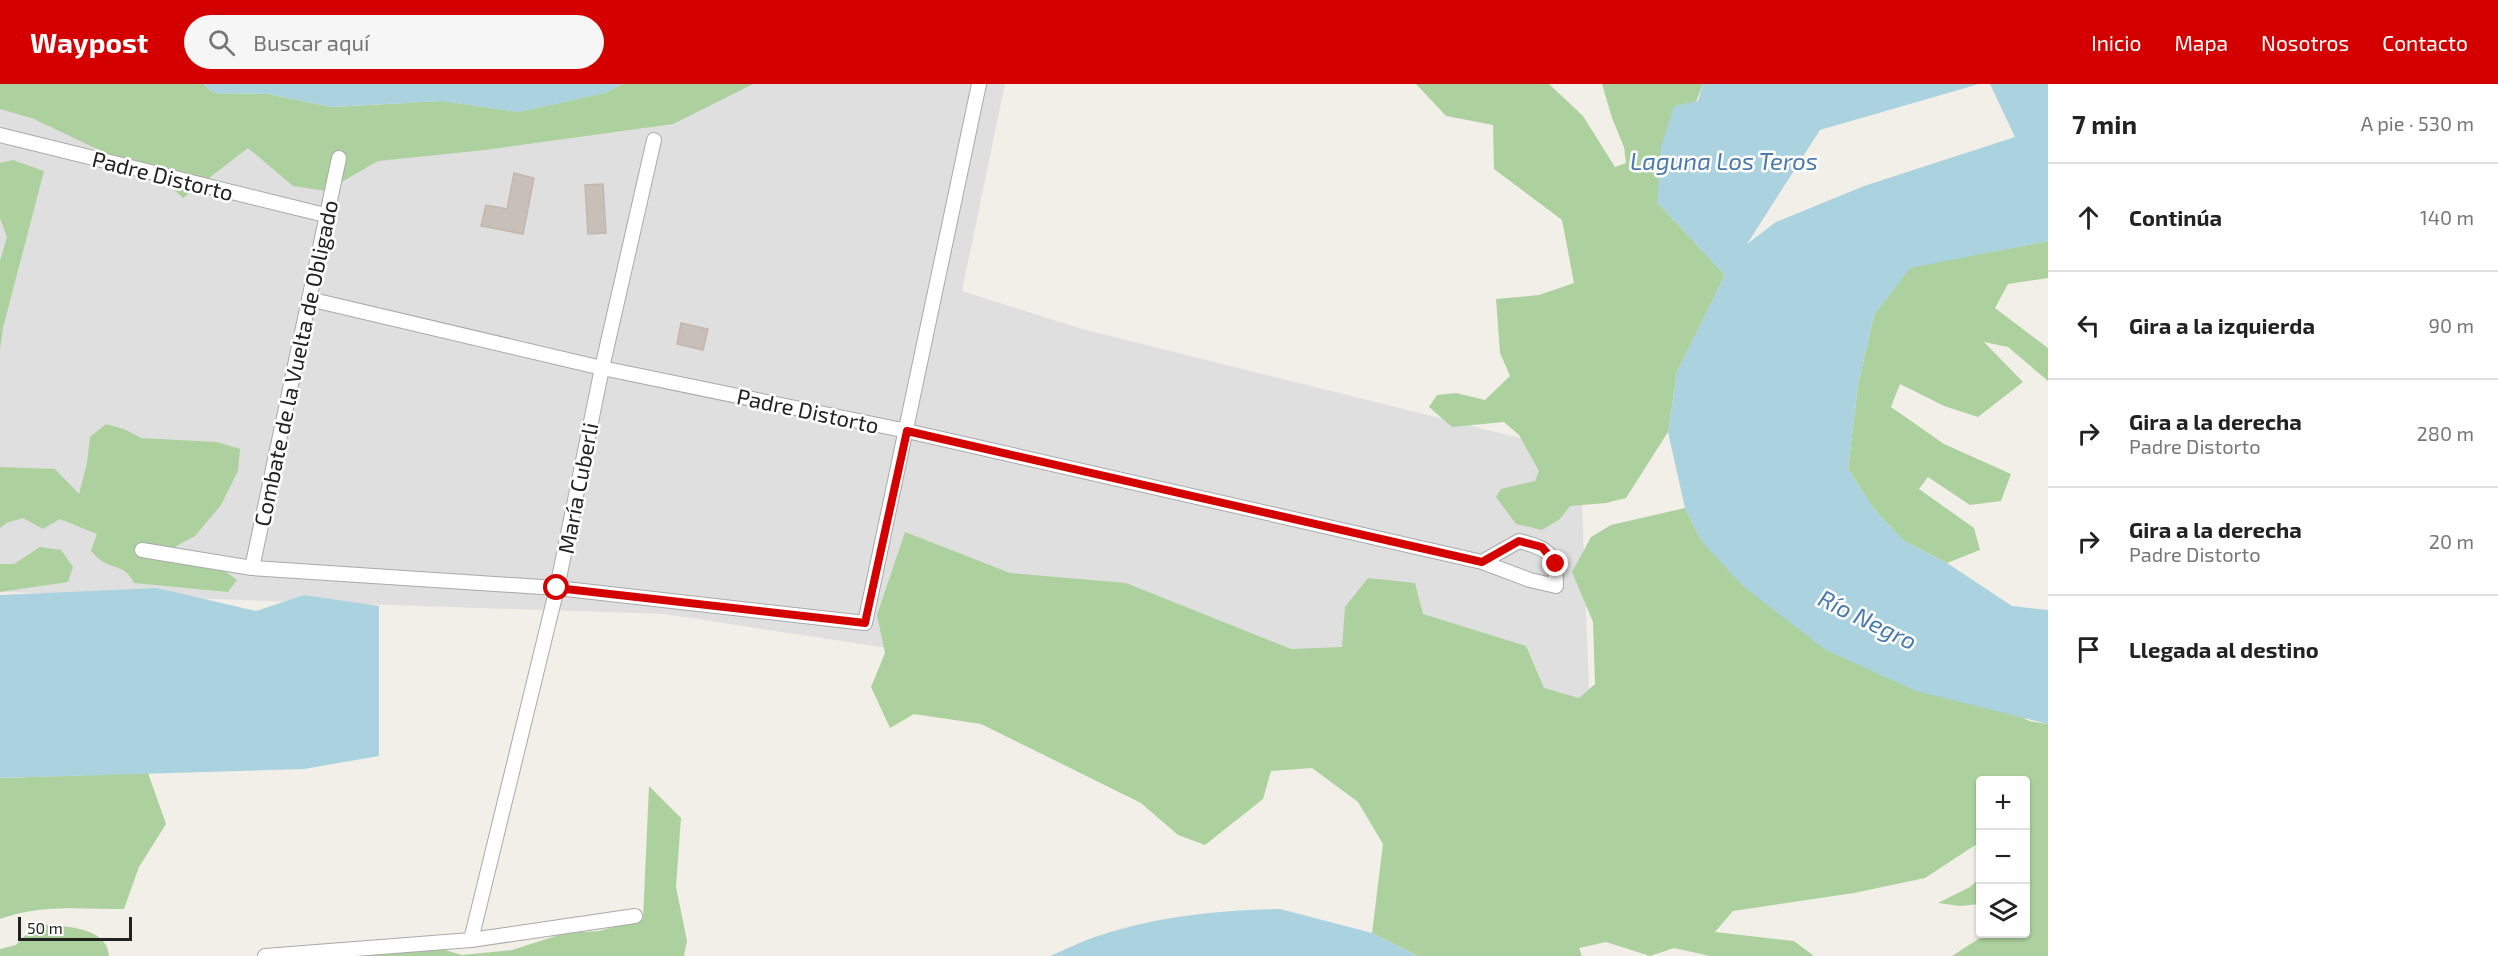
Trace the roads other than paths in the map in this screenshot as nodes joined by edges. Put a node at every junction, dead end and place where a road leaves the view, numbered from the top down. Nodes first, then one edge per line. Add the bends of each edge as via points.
1 (979, 84) edge
2 (0, 135) edge
3 (654, 140) dead end
4 (339, 158) dead end
5 (325, 215) junction
6 (309, 299) junction
7 (602, 368) junction
8 (907, 431) junction
9 (142, 550) dead end
10 (1482, 562) junction
11 (252, 568) junction
12 (557, 588) junction
13 (635, 916) dead end
14 (471, 939) junction
15 (266, 956) edge

1 - 8 street
2 - 5 street, Padre Distorto
3 - 7 street, María Cuberli
4 - 5 street, Combate de la Vuelta de Obligado
5 - 6 street, Combate de la Vuelta de Obligado
6 - 7 street, Padre Distorto
6 - 11 street, Combate de la Vuelta de Obligado
7 - 8 street, Padre Distorto
7 - 12 street, María Cuberli
8 - 10 street, Padre Distorto
8 - 12 street via 865,623
9 - 11 street
10 - 10 street, Padre Distorto via 1530,580 1556,586 1556,564 1542,547 1519,541
11 - 12 street
12 - 14 street, María Cuberli
13 - 14 street
14 - 15 street

